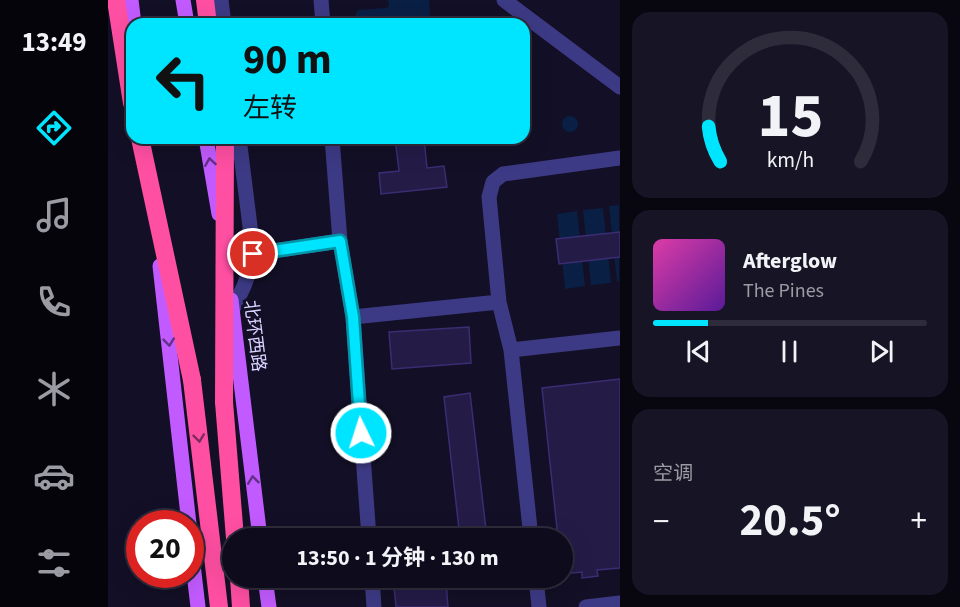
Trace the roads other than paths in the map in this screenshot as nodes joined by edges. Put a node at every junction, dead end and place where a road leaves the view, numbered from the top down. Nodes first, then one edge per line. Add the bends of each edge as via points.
1 (116, 0) edge
2 (131, 0) edge
3 (183, 0) edge
4 (205, 0) edge
5 (221, 0) edge
6 (321, 0) edge
7 (504, 0) edge
8 (133, 18) edge
9 (186, 18) edge
10 (207, 18) edge
11 (223, 18) edge
12 (322, 18) edge
13 (528, 18) edge
14 (530, 20) edge
15 (126, 64) edge
16 (620, 87) edge
17 (141, 144) edge
18 (147, 144) edge
19 (207, 144) edge
20 (225, 144) edge
21 (240, 144) edge
22 (332, 144) edge
23 (620, 158) edge
24 (340, 241) junction
25 (253, 254) junction
26 (499, 302) junction
27 (232, 311) junction
28 (353, 317) junction
29 (620, 338) edge
30 (511, 350) junction
31 (187, 510) edge
32 (234, 528) edge
33 (259, 528) edge
34 (368, 528) edge
35 (530, 528) edge
36 (196, 588) edge
37 (240, 588) edge
38 (266, 588) edge
39 (373, 588) edge
40 (537, 588) edge
41 (617, 604) edge
42 (198, 607) edge
43 (219, 607) edge
44 (241, 607) edge
45 (269, 607) edge
46 (374, 607) edge
47 (539, 607) edge
48 (587, 607) edge

1 - 15 highway
2 - 8 main road
3 - 9 main road
4 - 10 highway
5 - 11 street
6 - 12 street
7 - 13 street
14 - 16 street
17 -> 43 highway, bridge via 192,380
18 -> 31 main road
27 -> 19 main road, 北环西路
20 - 32 highway, bridge via 224,402
21 - 25 street
22 - 24 street
23 - 26 street via 503,174 493,182 489,197
24 - 25 street
24 - 28 street
25 - 27 street
26 - 28 street
26 - 30 street
33 -> 27 main road, 北环西路
28 - 34 street
29 - 30 street
30 - 35 street
36 - 42 main road
37 - 44 highway
38 - 45 main road
39 - 46 street
40 - 47 street
41 - 48 street

